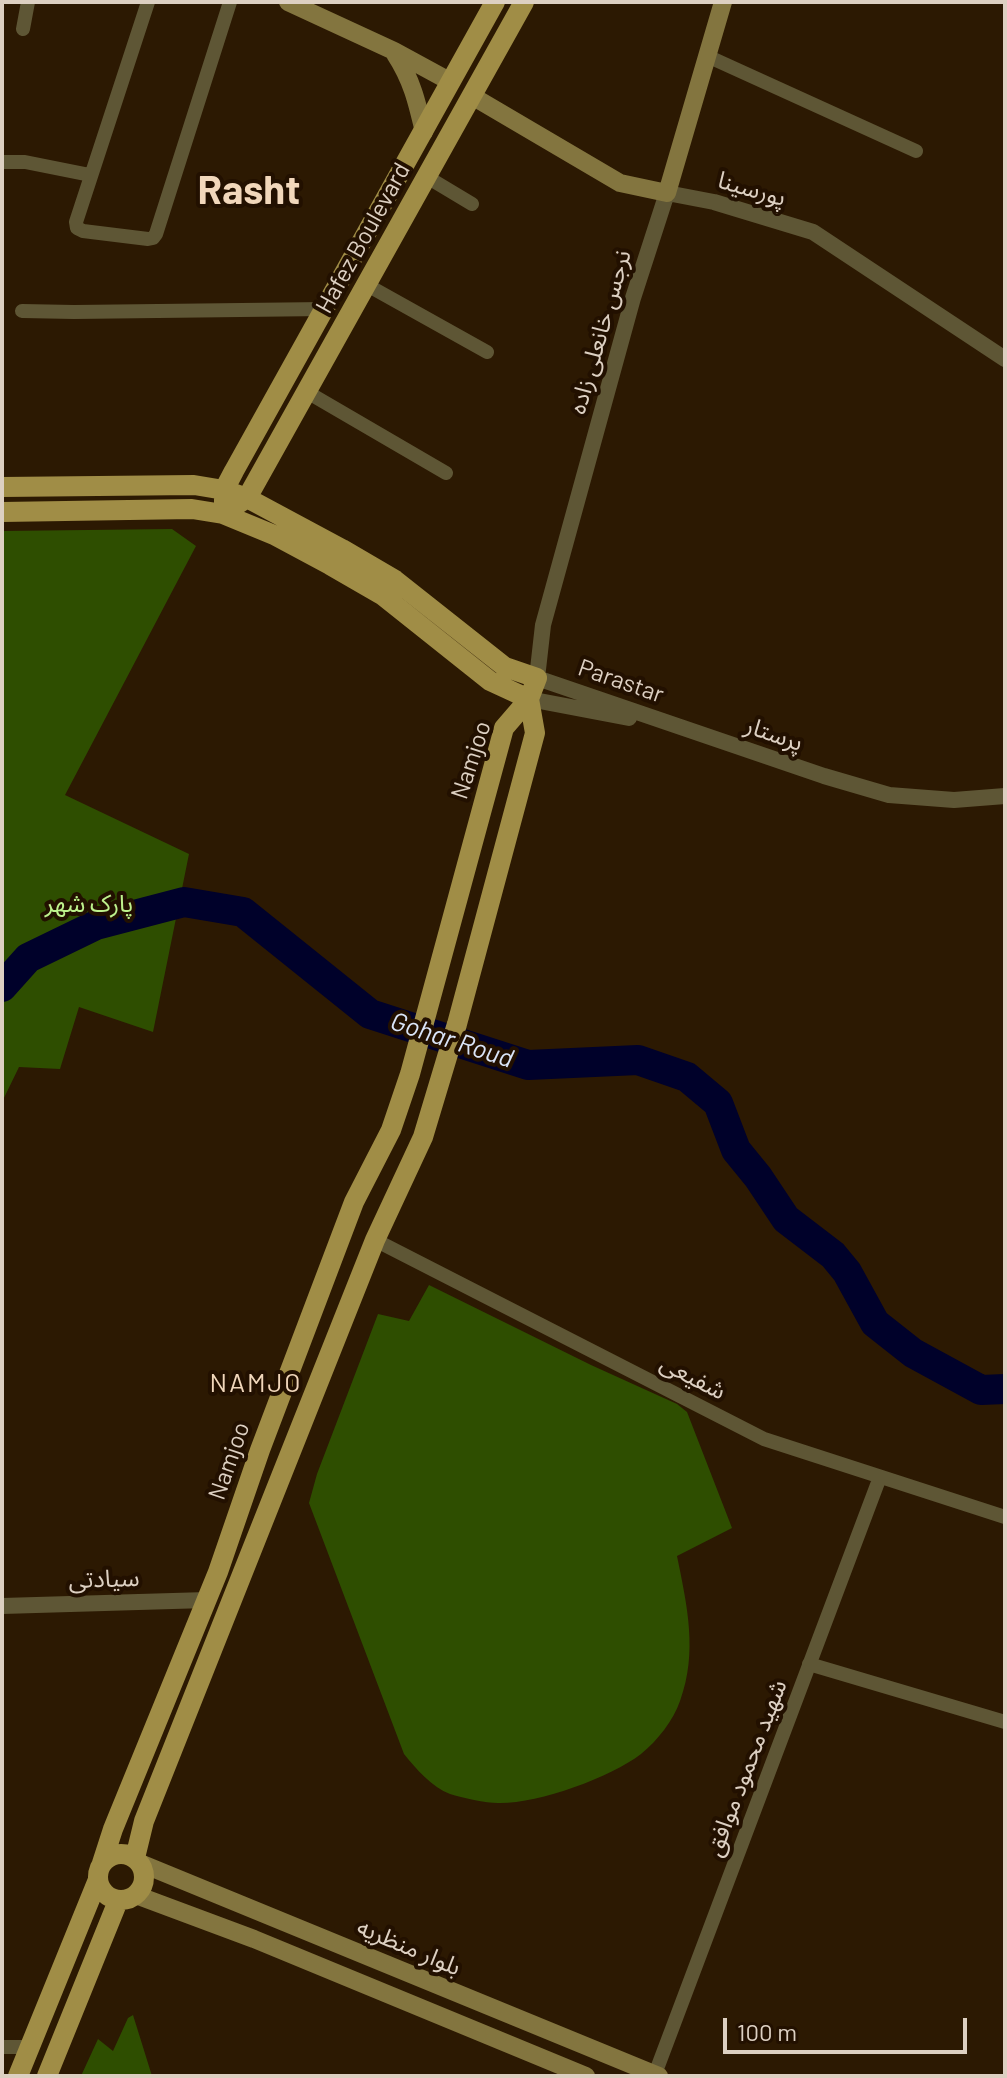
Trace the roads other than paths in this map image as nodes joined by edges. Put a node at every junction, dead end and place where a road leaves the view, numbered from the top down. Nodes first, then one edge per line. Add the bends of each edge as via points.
1 (28, 2) edge
2 (148, 2) edge
3 (230, 2) edge
4 (288, 2) edge
5 (495, 2) edge
6 (524, 2) edge
7 (723, 2) edge
8 (23, 29) dead end
9 (394, 51) junction
10 (707, 56) junction
11 (451, 82) junction
12 (472, 96) junction
13 (424, 132) junction
14 (916, 151) dead end
15 (2, 162) edge
16 (90, 175) junction
17 (427, 177) junction
18 (667, 193) junction
19 (472, 204) dead end
20 (367, 285) junction
21 (325, 309) junction
22 (22, 311) dead end
23 (487, 352) dead end
24 (1005, 359) edge
25 (307, 392) junction
26 (446, 473) dead end
27 (2, 487) edge
28 (224, 490) junction
29 (247, 498) junction
30 (2, 512) edge
31 (223, 514) junction
32 (537, 678) junction
33 (529, 699) junction
34 (689, 729) junction
35 (1005, 796) edge
36 (427, 1012) junction
37 (457, 1024) junction
38 (375, 1240) junction
39 (880, 1477) junction
40 (1005, 1517) edge
41 (207, 1600) junction
42 (2, 1606) edge
43 (809, 1664) junction
44 (1005, 1722) edge
45 (153, 1733) junction
46 (175, 1742) junction
47 (137, 1860) junction
48 (100, 1873) junction
49 (127, 1898) junction
50 (266, 1913) junction
51 (254, 1939) junction
52 (52, 1994) junction
53 (76, 2003) junction
54 (2, 2047) edge
55 (30, 2047) junction
56 (657, 2075) edge
57 (18, 2076) edge
58 (47, 2076) edge
59 (586, 2076) edge

1 - 8 street
2 - 16 street
3 - 16 street via 153,238 77,228
4 - 9 main road
5 - 11 main road, Hafez Boulevard
6 - 12 main road, Hafez Boulevard
7 - 10 main road, نرجس خانعلی زاده
9 - 11 main road
9 - 13 main road via 415,92
10 - 14 street
10 - 18 main road, نرجس خانعلی زاده
11 - 12 main road
11 - 13 main road, Hafez Boulevard
12 - 17 main road, Hafez Boulevard
12 - 18 main road, پورسینا via 620,183
13 - 21 main road, Hafez Boulevard
15 - 16 street
17 - 19 street
17 - 20 main road, Hafez Boulevard
18 - 24 street, پورسینا via 813,232
18 - 32 street, نرجس خانعلی زاده via 543,625
20 - 23 street
20 - 25 main road, Hafez Boulevard
21 - 22 street
21 - 28 main road, Hafez Boulevard
25 - 26 street
25 - 29 main road, Hafez Boulevard
27 - 28 main road via 194,485
28 - 29 main road
28 - 31 main road, Hafez Boulevard
29 - 31 main road, Hafez Boulevard
29 - 32 main road via 395,580 505,667
30 - 31 main road via 192,509
31 - 33 main road via 274,535 382,595 490,681
32 - 33 main road
32 - 34 street, Parastar
33 - 34 street, پرستار
33 - 36 main road, Namjoo via 504,728
33 - 37 main road, Namjoo via 535,733
34 - 35 street, پرستار via 889,795 954,800
36 - 37 main road
36 - 41 main road, Namjoo via 391,1130 348,1217
37 - 38 main road, Namjoo via 423,1137
38 - 39 street, شفیعی via 764,1439
38 - 46 main road, Namjoo
39 - 40 street, شفیعی
39 - 43 street, شهید محمود موافق
41 - 42 street, سیادتی
41 - 45 main road, Namjoo
43 - 44 street
43 - 56 street, شهید محمود موافق
45 - 46 main road
45 - 48 main road, Namjoo
46 - 47 main road, Namjoo via 144,1821
47 - 48 main road via 117,1854
47 - 49 main road via 144,1880
47 - 50 main road, بلوار منظریه
48 - 49 main road via 103,1893 112,1899
48 - 52 main road, Namjoo
49 - 51 main road
49 - 53 main road
50 - 51 main road
50 - 56 main road, بلوار منظریه
51 - 59 main road
52 - 53 main road
52 - 55 main road, Namjoo
53 - 58 main road
54 - 55 street
55 - 57 main road, Namjoo

